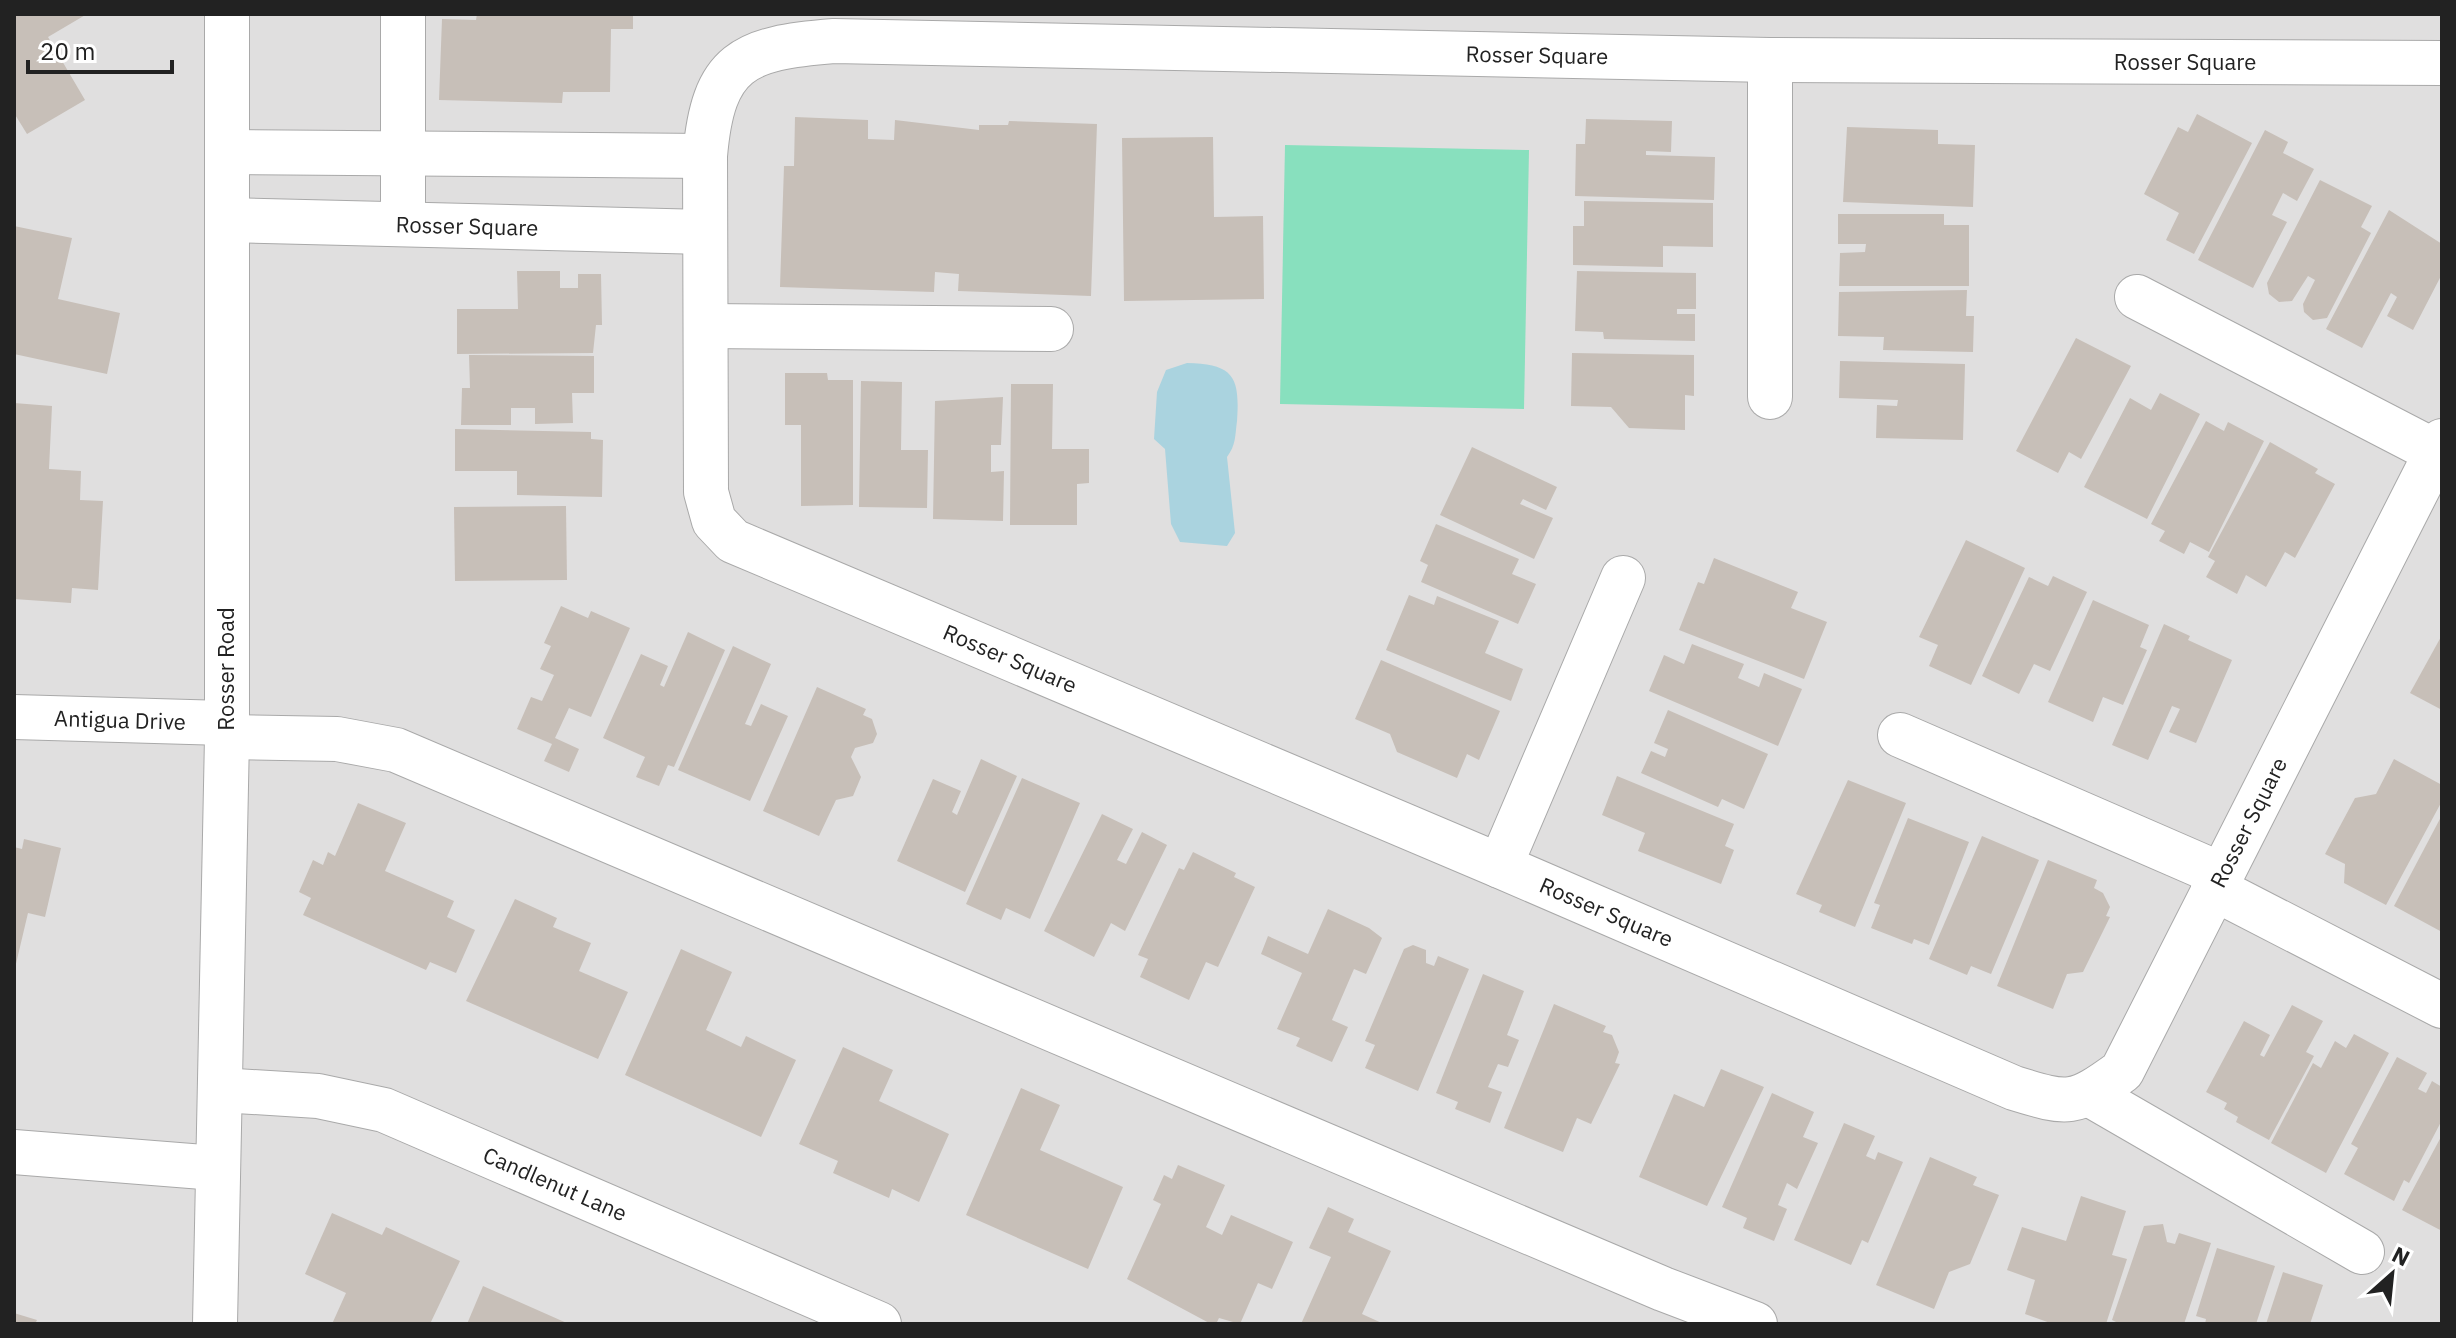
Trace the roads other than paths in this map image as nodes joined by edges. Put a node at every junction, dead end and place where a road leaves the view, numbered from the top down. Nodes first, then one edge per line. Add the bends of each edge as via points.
1 (227, 14) edge
2 (403, 14) edge
3 (1770, 60) junction
4 (2442, 63) edge
5 (227, 152) junction
6 (403, 154) junction
7 (705, 156) junction
8 (227, 220) junction
9 (403, 223) junction
10 (705, 232) junction
11 (2137, 297) dead end
12 (706, 326) junction
13 (1051, 329) dead end
14 (1770, 397) dead end
15 (2435, 468) edge
16 (1623, 578) dead end
17 (14, 717) edge
18 (226, 730) junction
19 (1900, 735) dead end
20 (1500, 866) junction
21 (2217, 881) junction
22 (2442, 1006) edge
23 (220, 1090) junction
24 (2089, 1094) junction
25 (14, 1152) edge
26 (216, 1168) junction
27 (2362, 1252) dead end
28 (215, 1324) edge
29 (879, 1324) edge
30 (1755, 1324) edge

1 - 5 street, Rosser Road
2 - 6 street
3 - 4 street, Rosser Square
3 - 7 street, Rosser Square via 834,41 785,45 749,56 722,81 709,113
3 - 14 street
5 - 6 street
5 - 8 street, Rosser Road
6 - 7 street
6 - 9 street
7 - 10 street, Rosser Square
8 - 9 street, Rosser Square
8 - 18 street, Rosser Road
9 - 10 street, Rosser Square
10 - 12 street, Rosser Square
11 - 15 street
12 - 13 street
12 - 20 street, Rosser Square via 706,492 714,521 733,541
15 - 21 street, Rosser Square
16 - 20 street
17 - 18 street, Antigua Drive
18 - 23 street, Rosser Road
18 - 30 street, Antigua Drive via 337,739 396,750 439,766
19 - 21 street
20 - 24 street, Rosser Square via 2014,1088 2061,1102
21 - 22 street
21 - 24 street, Rosser Square via 2122,1071
23 - 26 street, Rosser Road
23 - 29 street, Candlenut Lane via 318,1096 384,1110
24 - 27 street
25 - 26 street
26 - 28 street, Rosser Road

